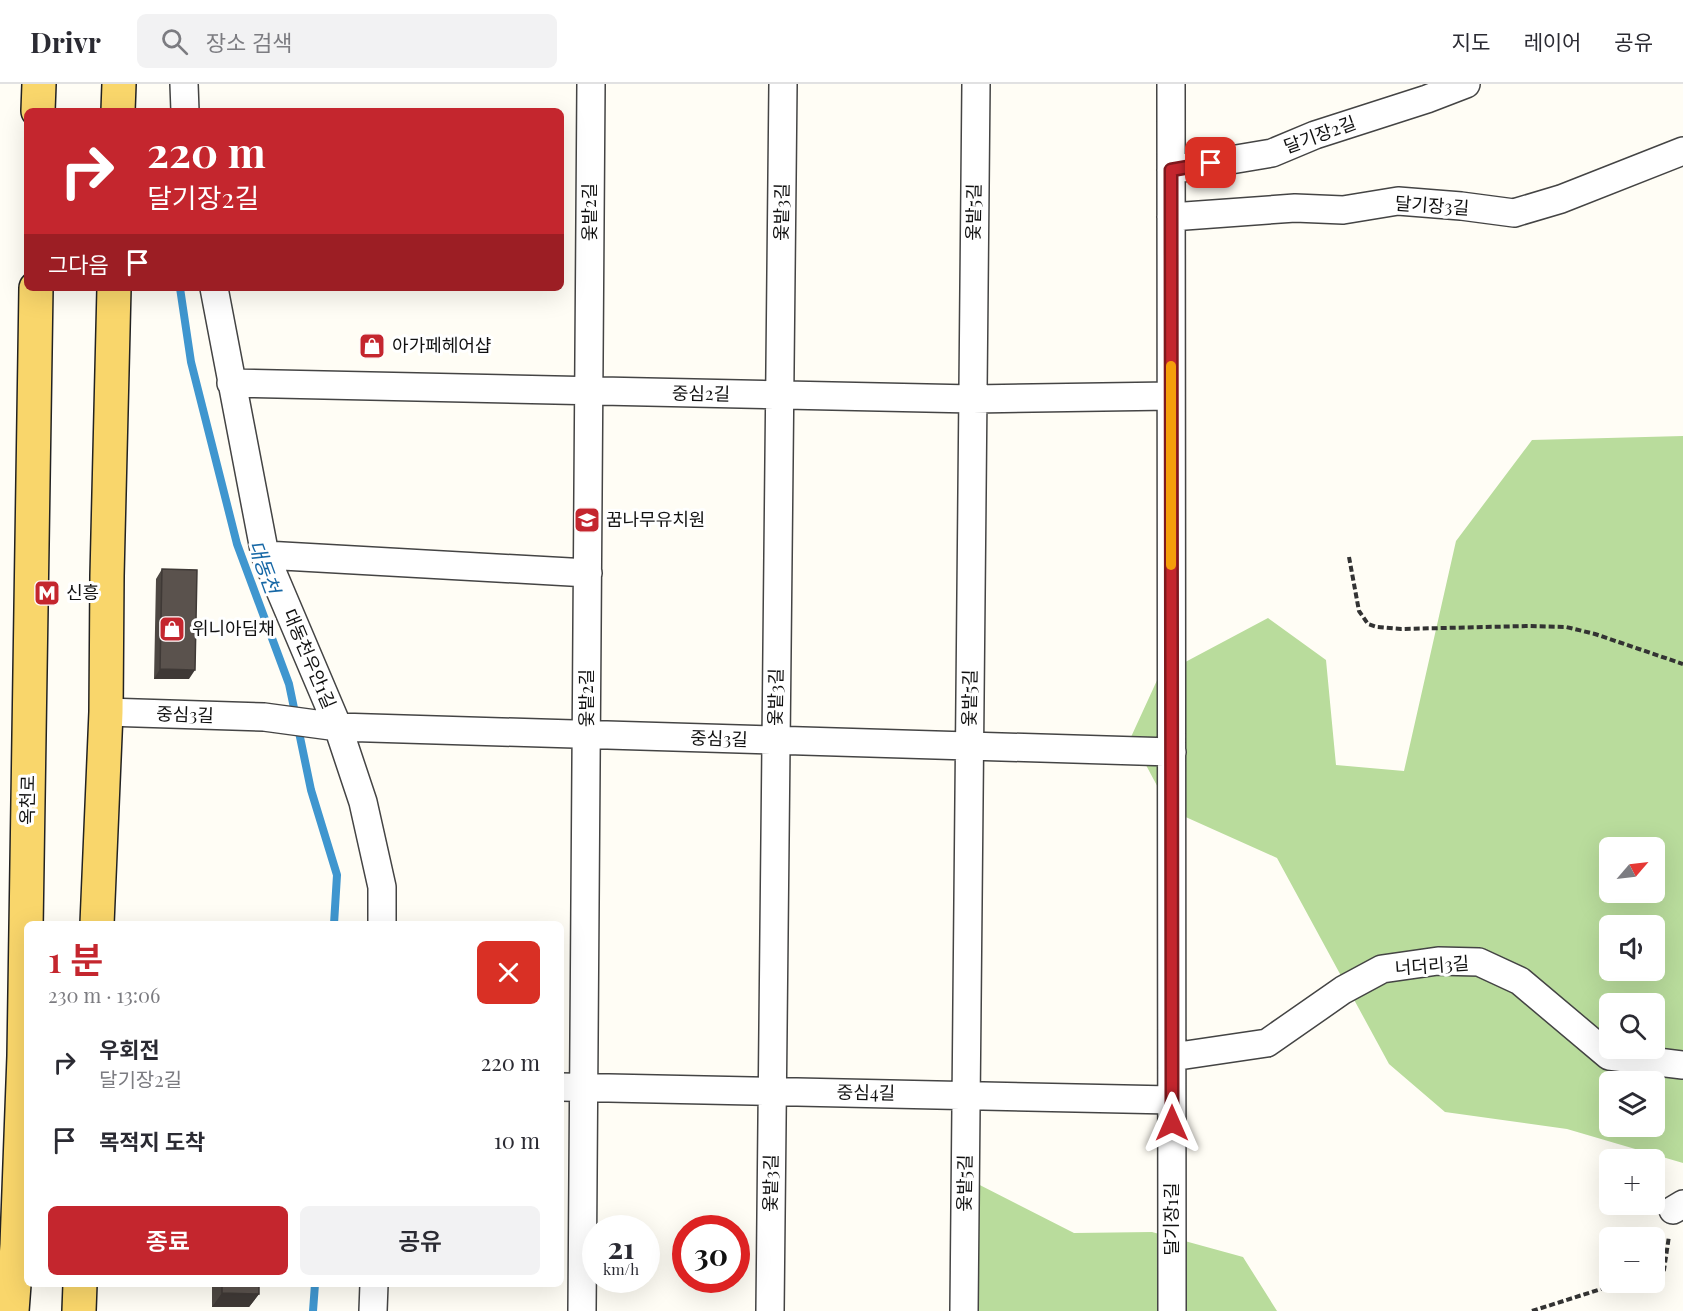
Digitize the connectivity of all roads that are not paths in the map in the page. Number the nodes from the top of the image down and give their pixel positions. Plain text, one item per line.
1 (39, 84) edge
2 (119, 84) edge
3 (184, 84) edge
4 (591, 84) edge
5 (783, 84) edge
6 (976, 84) edge
7 (1171, 84) edge
8 (1466, 84) edge
9 (38, 108) edge
10 (118, 108) edge
11 (184, 108) edge
12 (1683, 151) edge
13 (1171, 170) junction
14 (1171, 218) junction
15 (36, 291) edge
16 (114, 291) edge
17 (215, 291) edge
18 (231, 383) junction
19 (589, 391) junction
20 (780, 396) junction
21 (1171, 396) junction
22 (973, 399) junction
23 (265, 555) junction
24 (588, 573) junction
25 (106, 712) junction
26 (338, 727) junction
27 (586, 735) junction
28 (775, 740) junction
29 (969, 746) junction
30 (1172, 752) junction
31 (26, 921) edge
32 (96, 921) edge
33 (382, 921) edge
34 (24, 1056) edge
35 (1172, 1057) junction
36 (1683, 1065) edge
37 (572, 1087) edge
38 (772, 1092) junction
39 (966, 1095) junction
40 (1171, 1100) junction
41 (80, 1287) edge
42 (374, 1287) edge
43 (12, 1311) edge
44 (79, 1311) edge
45 (373, 1311) edge
46 (582, 1311) edge
47 (770, 1311) edge
48 (964, 1311) edge
49 (1172, 1311) edge

1 - 9 main road
2 - 10 main road
3 - 11 street
4 - 19 street, 옻밭2길
5 - 20 street, 옻밭3길
6 - 22 street, 옻밭5길
7 - 13 street, 달기장1길
8 - 13 street, 달기장2길
12 - 14 street, 달기장3길
13 - 14 street, 달기장1길
14 - 21 street, 달기장1길
15 - 31 main road, 옥천로
16 - 25 main road
17 - 18 street, 대동천우안1길
18 - 19 street, 중심2길
18 - 23 street, 대동천우안1길
19 - 20 street, 중심2길
19 - 24 street, 옻밭2길
20 - 22 street, 중심2길
20 - 28 street, 옻밭3길
21 - 22 street, 중심2길
21 - 30 street, 달기장1길
22 - 29 street, 옻밭5길
23 - 24 street
23 - 26 street, 대동천우안1길
24 - 27 street, 옻밭2길
25 - 26 street, 중심3길
25 - 32 main road
26 - 27 street, 중심3길
26 - 33 street, 대동천우안1길
27 - 28 street, 중심3길
27 - 37 street, 옻밭2길
28 - 29 street, 중심3길
28 - 38 street, 옻밭3길
29 - 30 street, 중심3길
29 - 39 street, 옻밭5길
30 - 35 street, 달기장1길
34 - 43 main road, 옥천로
35 - 36 street, 너더리3길
35 - 40 street, 달기장1길
37 - 38 street, 중심4길
37 - 46 street, 옻밭2길
38 - 39 street, 중심4길
38 - 47 street, 옻밭3길
39 - 40 street, 중심4길
39 - 48 street, 옻밭5길
40 - 49 street, 달기장1길
41 - 44 main road
42 - 45 street

